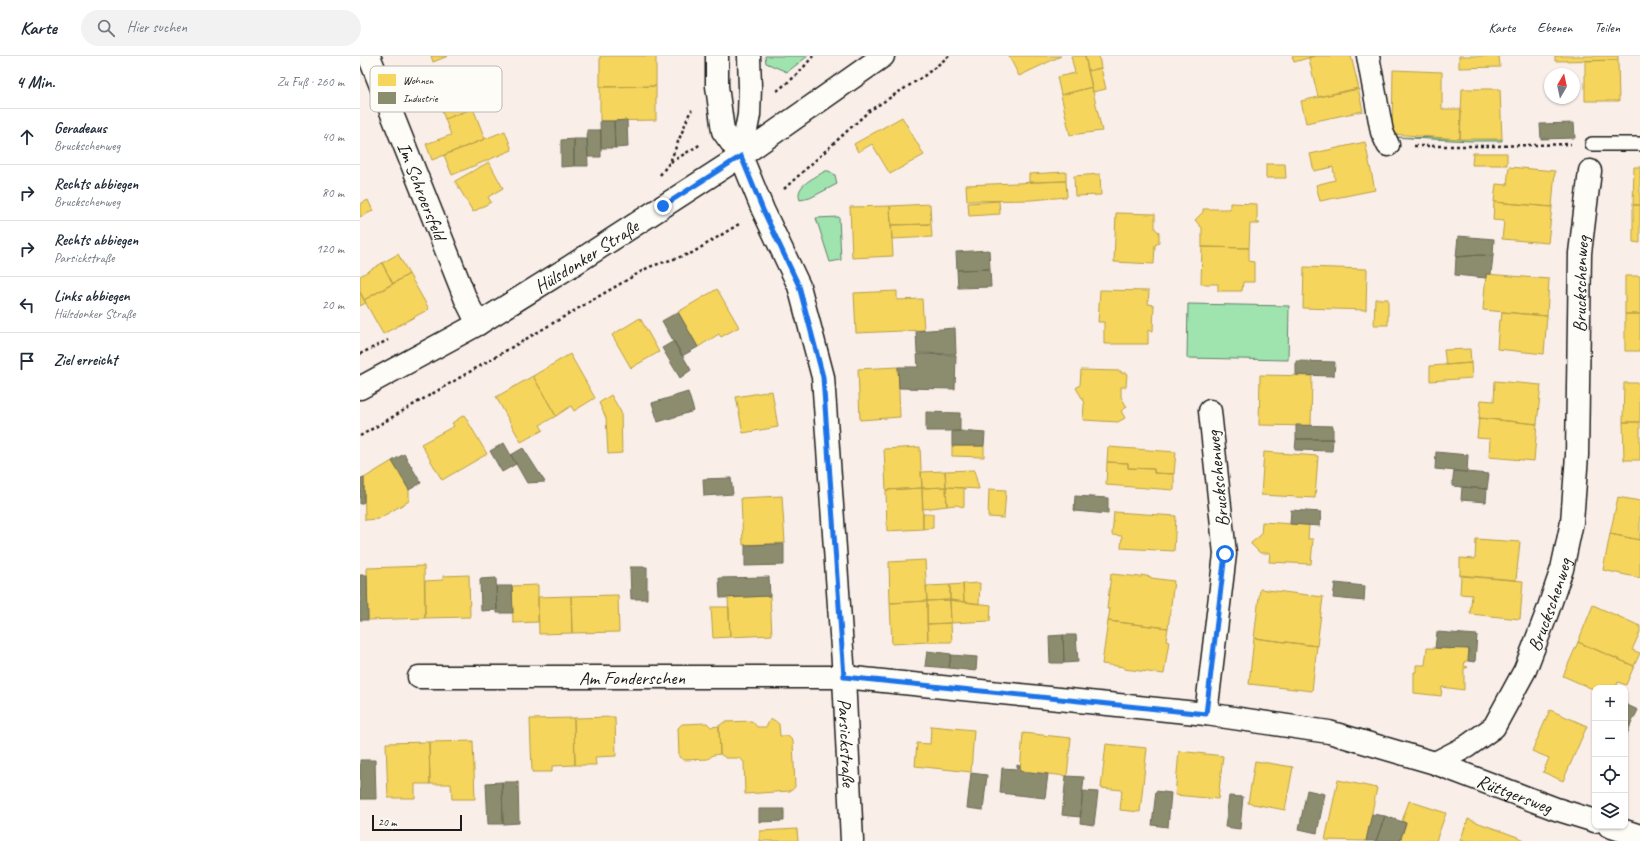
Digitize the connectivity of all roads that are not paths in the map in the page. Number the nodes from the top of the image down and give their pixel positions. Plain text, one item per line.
1 (369, 56) edge
2 (717, 56) edge
3 (749, 56) edge
4 (883, 56) edge
5 (1368, 56) edge
6 (373, 66) edge
7 (391, 112) edge
8 (1592, 144) road end
9 (1640, 144) edge
10 (1388, 146) road end
11 (741, 156) junction
12 (1590, 171) dead end
13 (478, 324) junction
14 (360, 388) edge
15 (1210, 411) dead end
16 (420, 677) dead end
17 (844, 677) junction
18 (1206, 714) junction
19 (1435, 763) junction
20 (1592, 821) edge
21 (1618, 829) edge
22 (1640, 836) edge
23 (852, 841) edge

1 - 6 street, Im Schroersfeld
2 - 11 street, Parsickstraße
3 - 11 street
4 - 11 street, Hülsdonker Straße
5 - 10 street
7 - 13 street, Im Schroersfeld
8 - 9 lane
11 - 13 street, Hülsdonker Straße
11 - 17 street, Parsickstraße
12 - 19 street, Bruckschenweg
13 - 14 street, Hülsdonker Straße
15 - 18 street, Bruckschenweg
16 - 17 street, Am Fonderschen
17 - 18 street
17 - 23 street, Parsickstraße
18 - 19 street
19 - 20 street, Rüttgersweg
21 - 22 street

